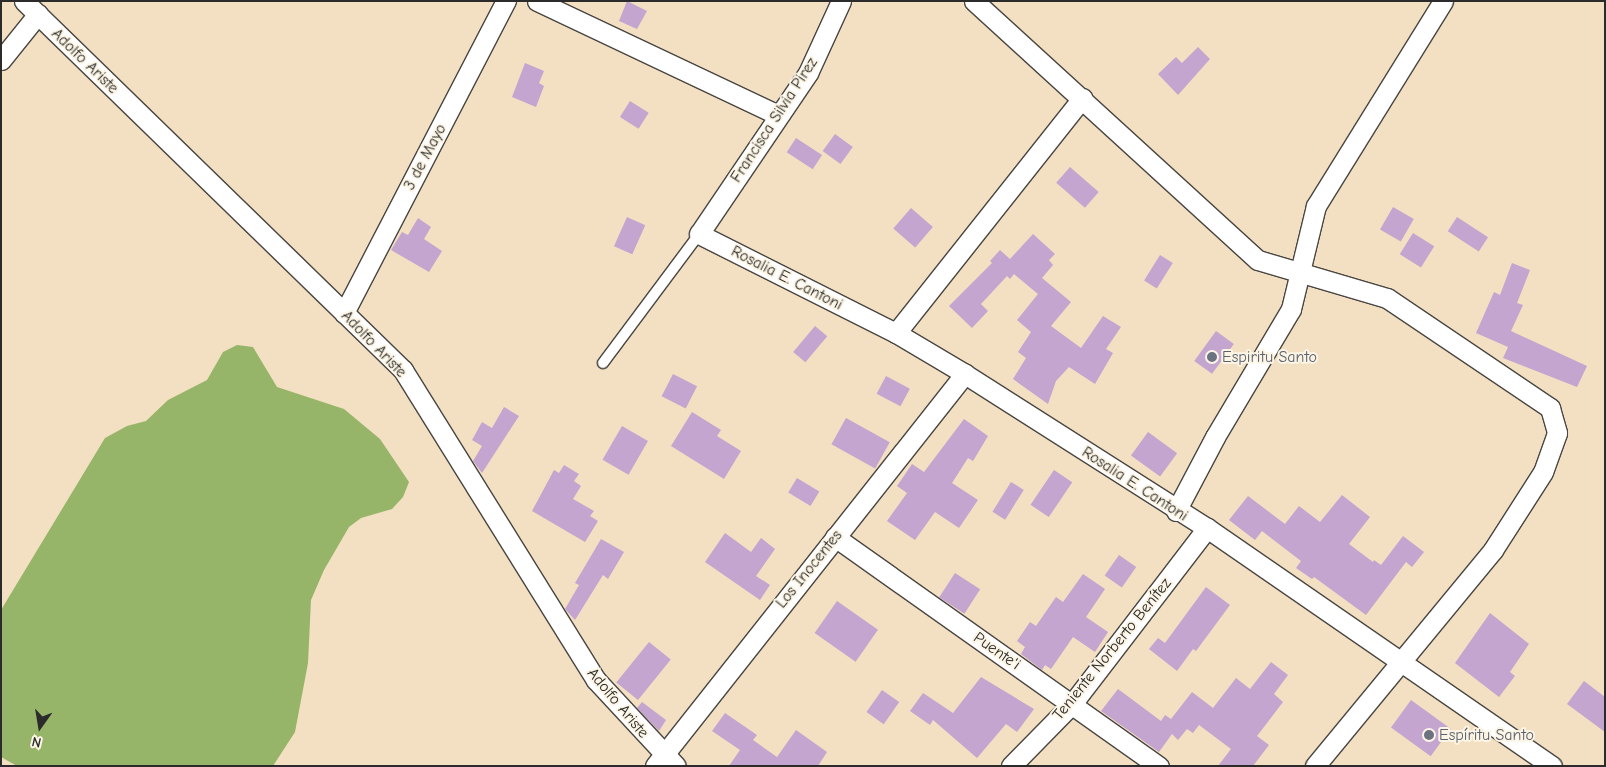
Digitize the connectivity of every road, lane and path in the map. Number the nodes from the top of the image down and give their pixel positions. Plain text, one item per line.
1 (24, 1) edge
2 (506, 1) edge
3 (537, 1) edge
4 (841, 1) edge
5 (974, 1) edge
6 (1442, 1) edge
7 (38, 14) junction
8 (1, 60) edge
9 (1082, 98) junction
10 (778, 115) junction
11 (699, 234) junction
12 (1300, 273) junction
13 (344, 312) junction
14 (896, 333) junction
15 (603, 363) dead end
16 (965, 374) junction
17 (1176, 511) junction
18 (1207, 528) junction
19 (835, 537) junction
20 (1402, 660) junction
21 (1072, 704) junction
22 (664, 762) edge
23 (1011, 766) edge
24 (1159, 766) edge
25 (1315, 766) edge
26 (1552, 766) edge

1 - 7 street, Adolfo Ariste
2 - 13 street, 3 de Mayo
3 - 10 street
4 - 10 street, Francisca Silvia Pirez
5 - 9 street
6 - 12 street
7 - 8 street
7 - 13 street, Adolfo Ariste
9 - 12 street
9 - 14 street
10 - 11 street, Francisca Silvia Pirez
11 - 14 street, Rosalia E. Cantoni
11 - 15 lane
12 - 17 street
12 - 20 street
13 - 22 street, Adolfo Ariste
14 - 16 street, Rosalia E. Cantoni
16 - 17 street, Rosalia E. Cantoni
16 - 19 street, Los Inocentes
17 - 18 street, Rosalia E. Cantoni
18 - 20 street, Rosalia E. Cantoni
18 - 21 street, Teniente Norberto Benítez
19 - 21 street, Puente'i
19 - 22 street, Los Inocentes
20 - 25 street
20 - 26 street, Rosalia E. Cantoni
21 - 23 street, Teniente Norberto Benítez
21 - 24 street, Puente'i

